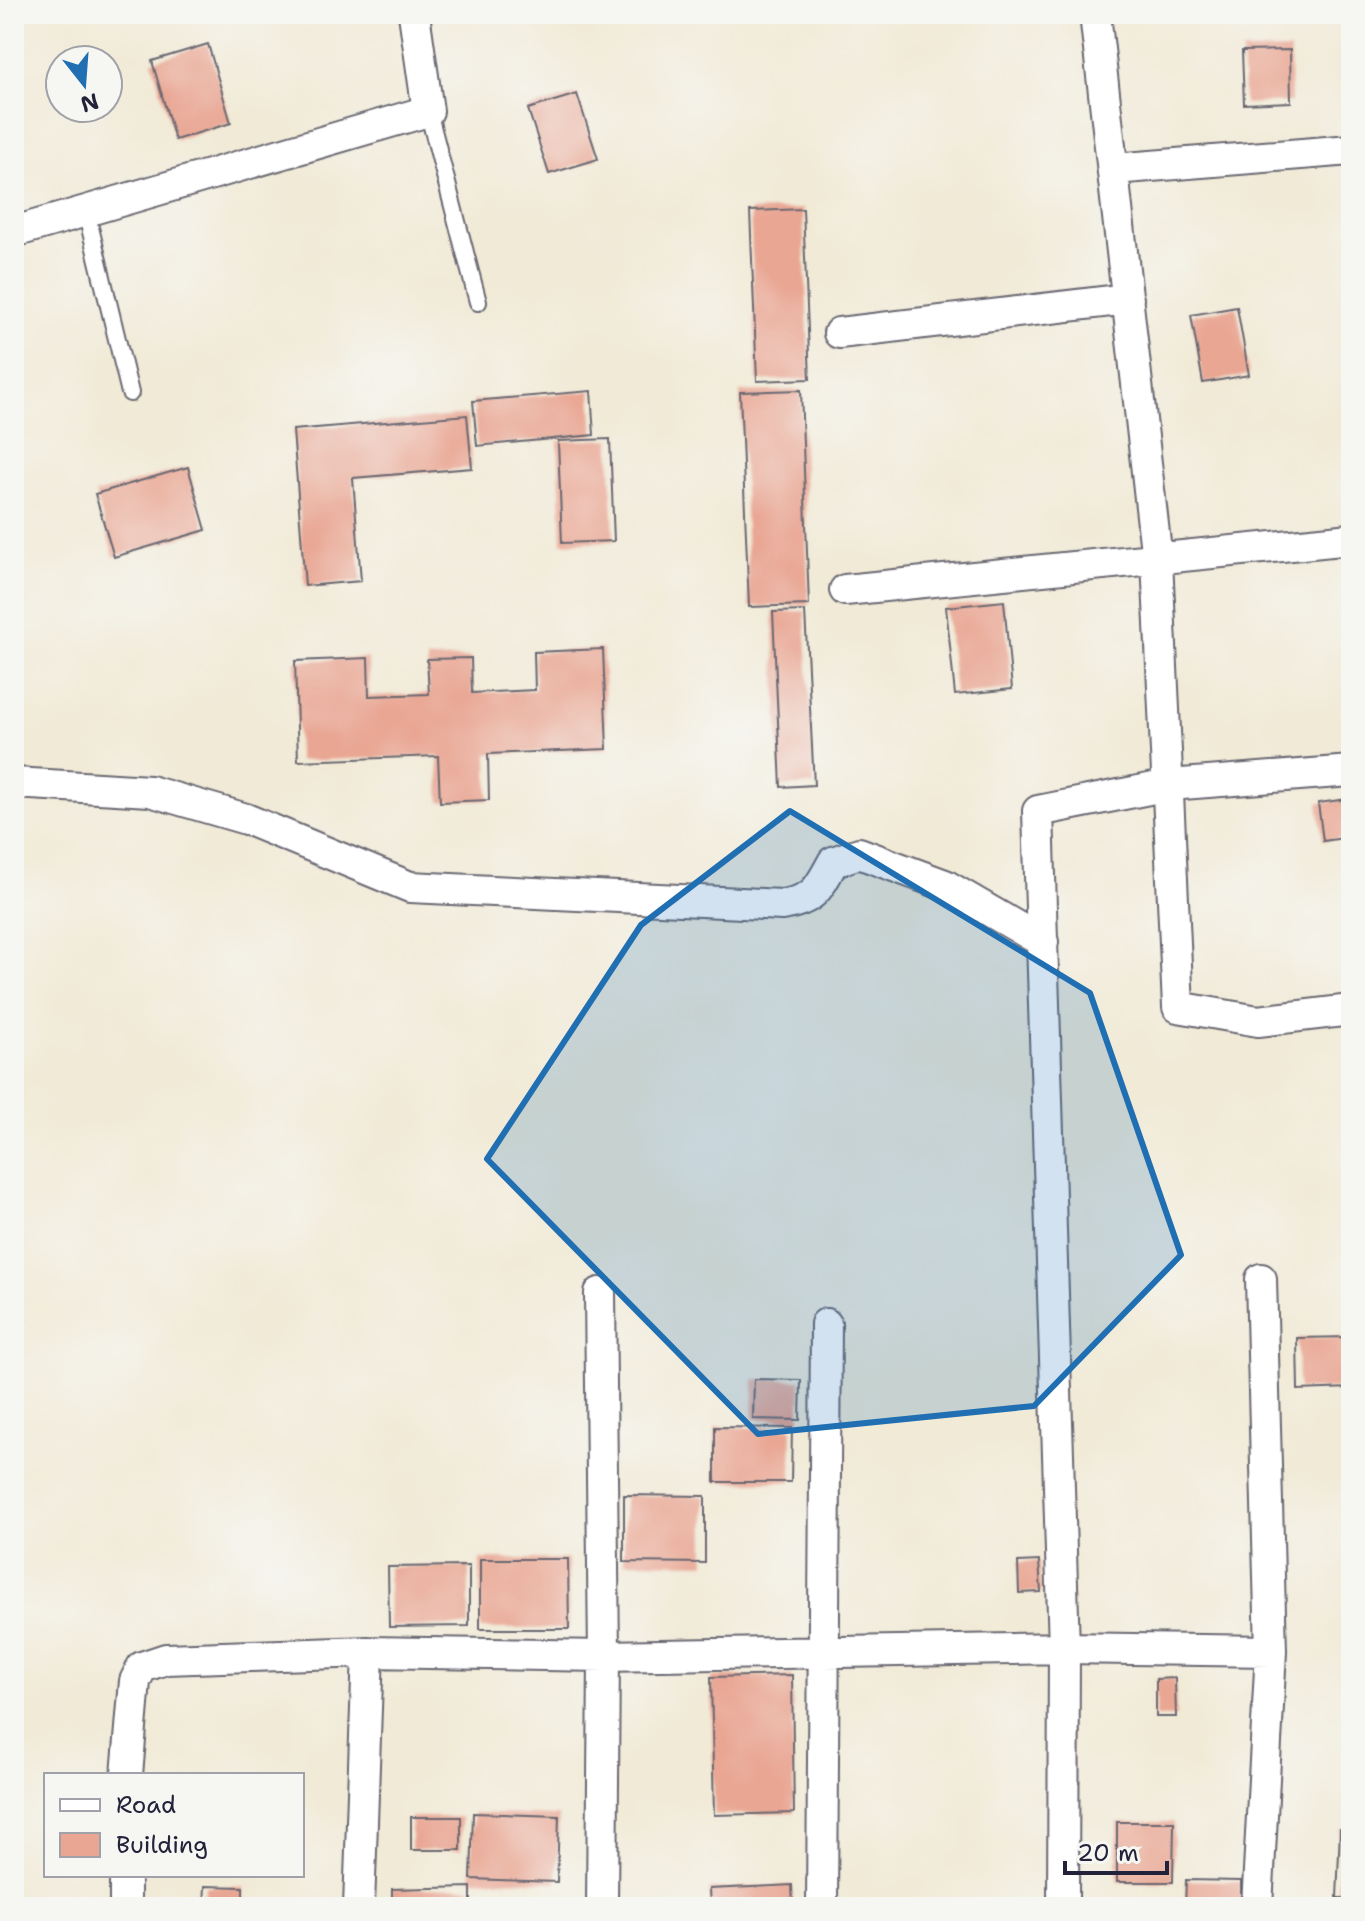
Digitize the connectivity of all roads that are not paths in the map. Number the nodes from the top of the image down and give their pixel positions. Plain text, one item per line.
1 (414, 14) edge
2 (1095, 14) edge
3 (428, 111) junction
4 (1351, 150) edge
5 (1351, 157) edge
6 (1113, 169) junction
7 (86, 211) junction
8 (14, 232) edge
9 (1128, 299) junction
10 (478, 302) dead end
11 (839, 333) dead end
12 (130, 393) dead end
13 (1351, 539) edge
14 (1157, 560) junction
15 (845, 590) dead end
16 (1351, 771) edge
17 (14, 783) edge
18 (1169, 785) junction
19 (1043, 942) junction
20 (1351, 1010) edge
21 (1261, 1279) dead end
22 (600, 1293) dead end
23 (826, 1324) dead end
24 (1064, 1648) junction
25 (1271, 1651) junction
26 (368, 1652) junction
27 (822, 1652) junction
28 (604, 1656) junction
29 (127, 1773) edge
30 (125, 1877) edge
31 (125, 1907) edge
32 (359, 1907) edge
33 (602, 1907) edge
34 (822, 1907) edge
35 (1063, 1907) edge
36 (1257, 1907) edge

1 - 3 street
2 - 6 street
3 - 7 street
3 - 10 lane
4 - 5 street
4 - 6 street
6 - 9 street
7 - 8 street
7 - 12 lane
9 - 11 street
9 - 14 street
13 - 14 street
14 - 15 street
14 - 18 street
16 - 18 street
17 - 19 street
18 - 19 street
18 - 20 street
19 - 24 street
21 - 25 street
22 - 28 street
23 - 27 street
24 - 25 street
24 - 27 street
24 - 35 street
25 - 36 street
26 - 28 street
26 - 29 street
26 - 32 street
27 - 28 street
27 - 34 street
28 - 33 street
30 - 31 street

